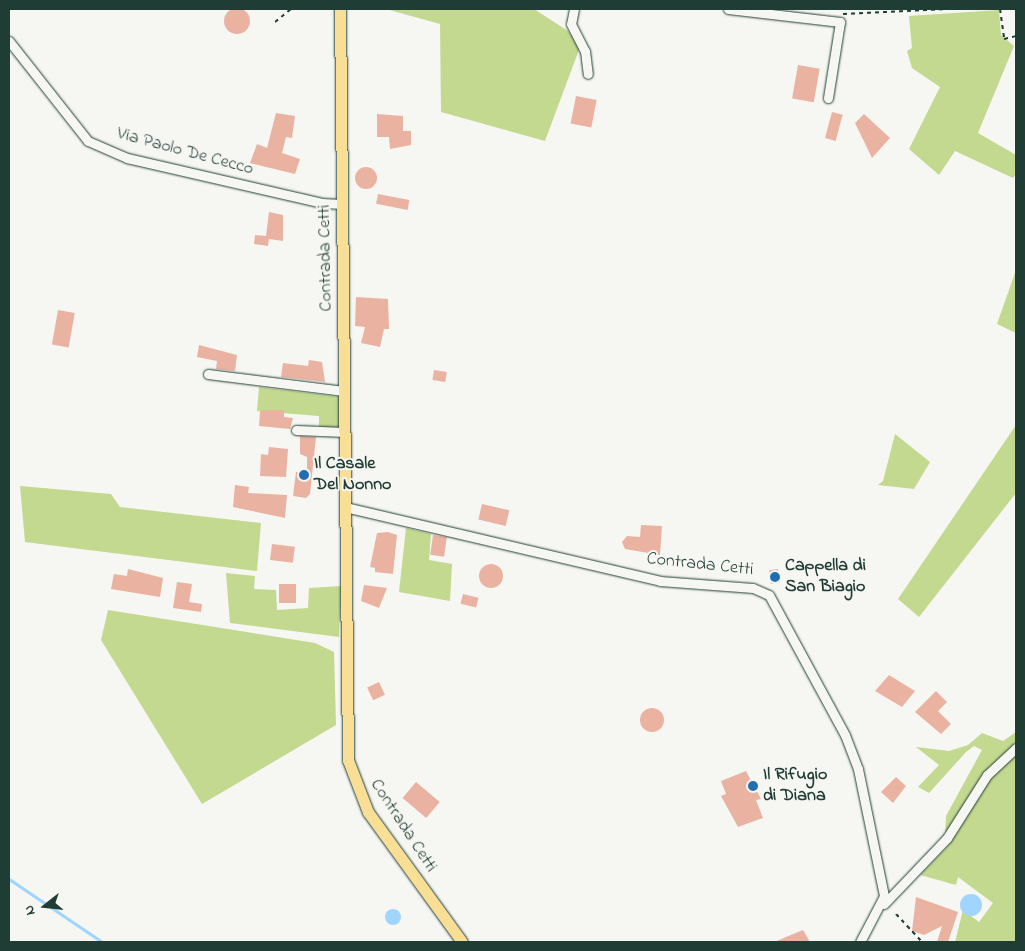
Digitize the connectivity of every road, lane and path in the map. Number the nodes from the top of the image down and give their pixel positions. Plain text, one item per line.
1 (291, 9) edge
2 (340, 9) edge
3 (574, 9) edge
4 (728, 9) edge
5 (948, 9) edge
6 (1000, 9) edge
7 (840, 14) dead end
8 (275, 22) dead end
9 (1016, 36) edge
10 (9, 41) edge
11 (588, 74) dead end
12 (828, 98) dead end
13 (342, 204) junction
14 (208, 374) dead end
15 (344, 391) junction
16 (296, 430) dead end
17 (345, 432) junction
18 (345, 507) junction
19 (1016, 748) edge
20 (884, 904) junction
21 (896, 914) dead end
22 (462, 942) edge
23 (860, 942) edge
24 (922, 942) edge

1 - 8 path
2 - 13 main road, Contrada Cetti
3 - 11 street
4 - 12 street
5 - 7 path
6 - 9 path
10 - 13 street, Via Paolo De Cecco
13 - 15 main road, Contrada Cetti
14 - 15 street
15 - 17 main road, Contrada Cetti
16 - 17 street
17 - 18 main road, Contrada Cetti
18 - 20 street, Contrada Cetti
18 - 22 main road, Contrada Cetti
19 - 20 street
20 - 23 street
21 - 24 path

